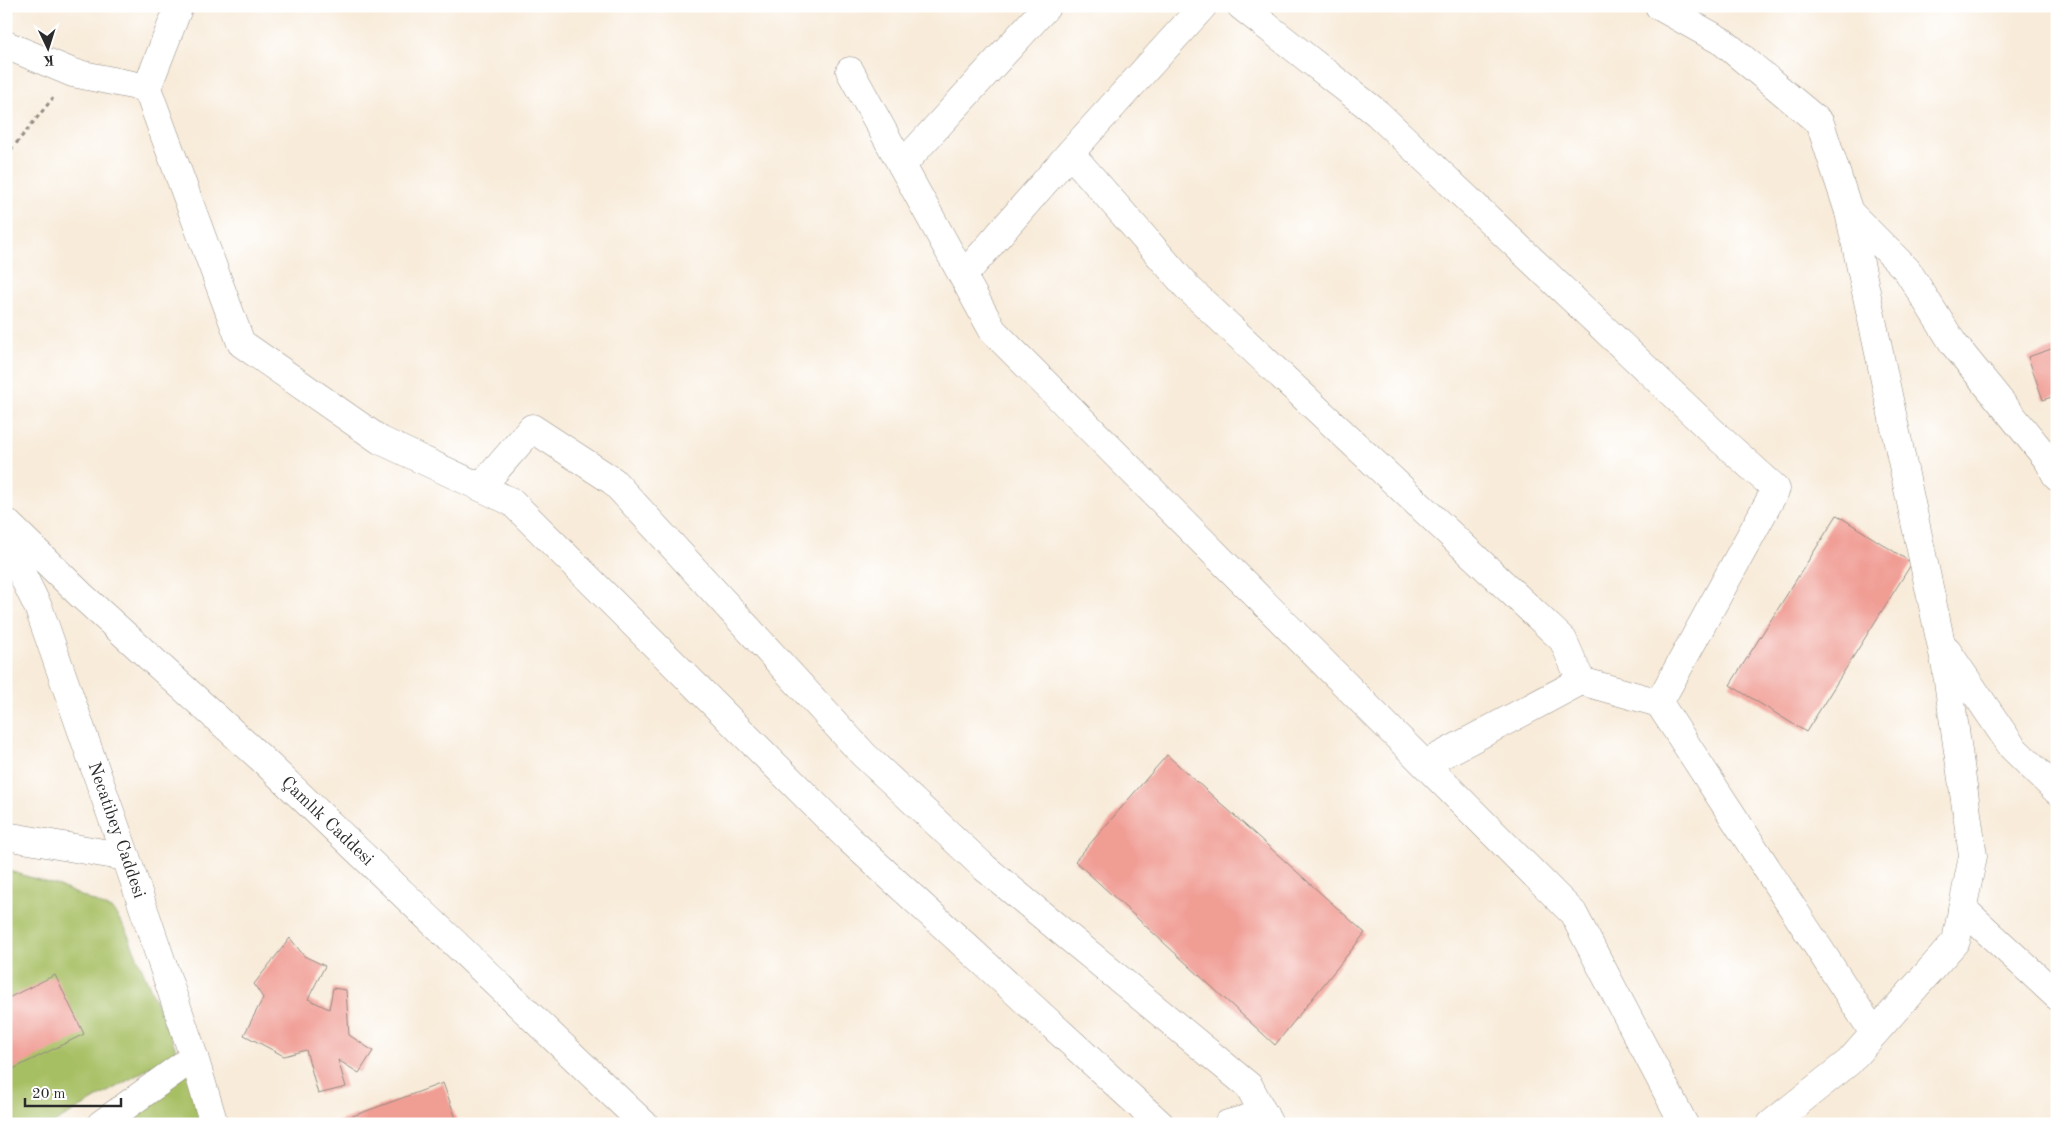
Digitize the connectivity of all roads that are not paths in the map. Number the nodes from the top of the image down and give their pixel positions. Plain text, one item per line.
1 (179, 6) edge
2 (1047, 6) edge
3 (1203, 6) edge
4 (1241, 6) edge
5 (1659, 6) edge
6 (6, 44) edge
7 (850, 71) dead end
8 (147, 88) junction
9 (1070, 153) junction
10 (902, 165) junction
11 (1849, 212) junction
12 (963, 276) junction
13 (2057, 477) edge
14 (480, 487) junction
15 (6, 522) edge
16 (6, 541) edge
17 (1940, 642) junction
18 (1581, 681) junction
19 (1658, 703) junction
20 (1425, 764) junction
21 (2057, 791) edge
22 (6, 836) edge
23 (126, 857) junction
24 (1962, 908) junction
25 (2057, 996) edge
26 (1874, 1033) junction
27 (194, 1057) junction
28 (1266, 1119) edge
29 (101, 1124) edge
30 (214, 1124) edge
31 (644, 1124) edge
32 (1160, 1124) edge
33 (1228, 1124) edge
34 (1684, 1124) edge
35 (1771, 1124) edge

1 - 8 street
2 - 10 street
3 - 9 street
4 - 19 street
5 - 11 street
6 - 8 street
7 - 10 street
8 - 14 street
9 - 12 street
9 - 18 street
10 - 12 street
11 - 13 street
11 - 17 street
12 - 20 street
14 - 28 street
14 - 32 street
15 - 31 street, Çamlık Caddesi
16 - 23 street, Necatibey Caddesi
17 - 21 street
17 - 24 street
18 - 19 street
18 - 20 street
19 - 26 street
20 - 34 street
22 - 23 street
23 - 27 street, Necatibey Caddesi
24 - 25 street
24 - 26 street
26 - 35 street
27 - 29 street
27 - 30 street, Necatibey Caddesi
28 - 33 street

